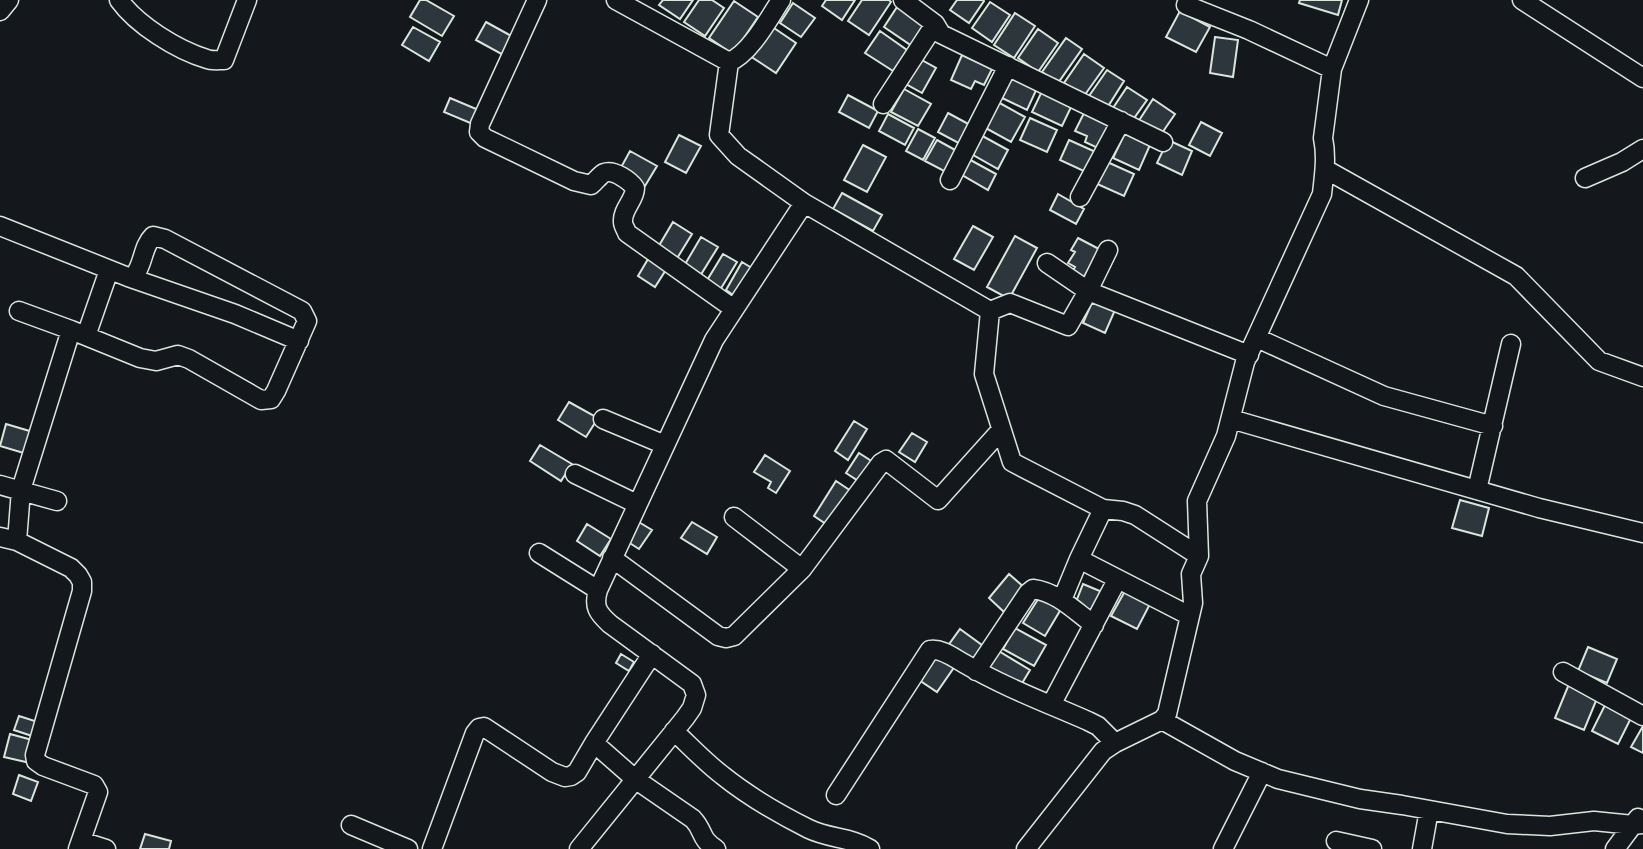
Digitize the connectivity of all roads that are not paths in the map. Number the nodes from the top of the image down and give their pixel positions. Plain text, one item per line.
1 (9, 0) edge
2 (119, 0) edge
3 (247, 0) edge
4 (537, 0) edge
5 (616, 0) edge
6 (781, 0) edge
7 (903, 0) edge
8 (1359, 0) edge
9 (1522, 0) edge
10 (1186, 5) dead end
11 (0, 11) edge
12 (935, 24) junction
13 (729, 62) junction
14 (1008, 66) junction
15 (1332, 69) junction
16 (1643, 78) edge
17 (883, 104) dead end
18 (1121, 121) junction
19 (1163, 142) dead end
20 (1643, 149) edge
21 (1325, 169) junction
22 (1585, 178) dead end
23 (950, 180) dead end
24 (1080, 197) dead end
25 (804, 203) junction
26 (0, 226) edge
27 (1108, 250) dead end
28 (1046, 262) dead end
29 (109, 270) junction
30 (128, 277) junction
31 (1088, 291) junction
32 (734, 309) junction
33 (19, 311) dead end
34 (990, 311) junction
35 (78, 333) junction
36 (299, 341) junction
37 (1511, 344) dead end
38 (1253, 346) junction
39 (1643, 377) edge
40 (603, 419) dead end
41 (1231, 419) junction
42 (1493, 426) junction
43 (1001, 430) junction
44 (665, 445) junction
45 (575, 474) dead end
46 (0, 485) edge
47 (21, 490) junction
48 (1477, 490) junction
49 (57, 501) dead end
50 (638, 504) junction
51 (1103, 509) junction
52 (734, 517) dead end
53 (1643, 533) edge
54 (9, 539) edge
55 (539, 553) dead end
56 (1199, 556) junction
57 (612, 558) junction
58 (1079, 559) junction
59 (803, 569) junction
60 (1117, 580) junction
61 (598, 590) junction
62 (1062, 600) junction
63 (1190, 616) junction
64 (1094, 625) junction
65 (652, 654) junction
66 (976, 671) junction
67 (1563, 672) dead end
68 (1051, 705) junction
69 (1643, 716) edge
70 (1162, 720) junction
71 (674, 731) junction
72 (594, 743) junction
73 (1115, 743) junction
74 (1262, 772) junction
75 (635, 779) junction
76 (836, 795) dead end
77 (1429, 810) junction
78 (1640, 820) edge
79 (351, 825) dead end
80 (1336, 841) dead end
81 (79, 845) edge
82 (106, 849) edge
83 (408, 849) edge
84 (432, 849) edge
85 (579, 849) edge
86 (716, 849) edge
87 (870, 849) edge
88 (1026, 849) edge
89 (1223, 849) edge
90 (1372, 849) edge
91 (1422, 849) edge
92 (1615, 849) edge

1 - 11 street
2 - 3 street
4 - 32 street
5 - 13 street
6 - 13 street
7 - 12 street
8 - 15 street
9 - 16 street
10 - 15 street
12 - 14 street
12 - 17 street
13 - 25 street
14 - 18 street
14 - 23 street
15 - 21 street
18 - 19 street
18 - 24 street
20 - 22 street
21 - 38 street
21 - 39 street
25 - 32 street
25 - 34 street
26 - 29 street
27 - 31 street
28 - 31 street
29 - 30 street
29 - 35 street
30 - 36 street
30 - 36 street
31 - 34 street
31 - 38 street
32 - 44 street
33 - 35 street
34 - 43 street
35 - 36 street
35 - 47 street
37 - 42 street
38 - 41 street
38 - 42 street
40 - 44 street
41 - 48 street
41 - 56 street
42 - 48 street
43 - 51 street
43 - 59 street
44 - 50 street
45 - 50 street
46 - 47 street
47 - 49 street
47 - 54 street
48 - 53 street
50 - 57 street
51 - 56 street
51 - 58 street
52 - 59 street
54 - 81 street
55 - 61 street
56 - 63 street
57 - 59 street
57 - 61 street
58 - 60 street
58 - 62 street
60 - 63 street
60 - 64 street
61 - 65 street
62 - 64 street
62 - 66 street
63 - 70 street
64 - 68 street
65 - 71 street
65 - 72 street
66 - 68 street
66 - 76 street
67 - 69 street
68 - 73 street
70 - 73 street
70 - 74 street
71 - 75 street
71 - 87 street
72 - 75 street
72 - 84 street
73 - 88 street
74 - 77 street
74 - 89 street
75 - 85 street
75 - 86 street
77 - 78 street
77 - 91 street
78 - 92 street
79 - 83 street
80 - 90 street
81 - 82 street

